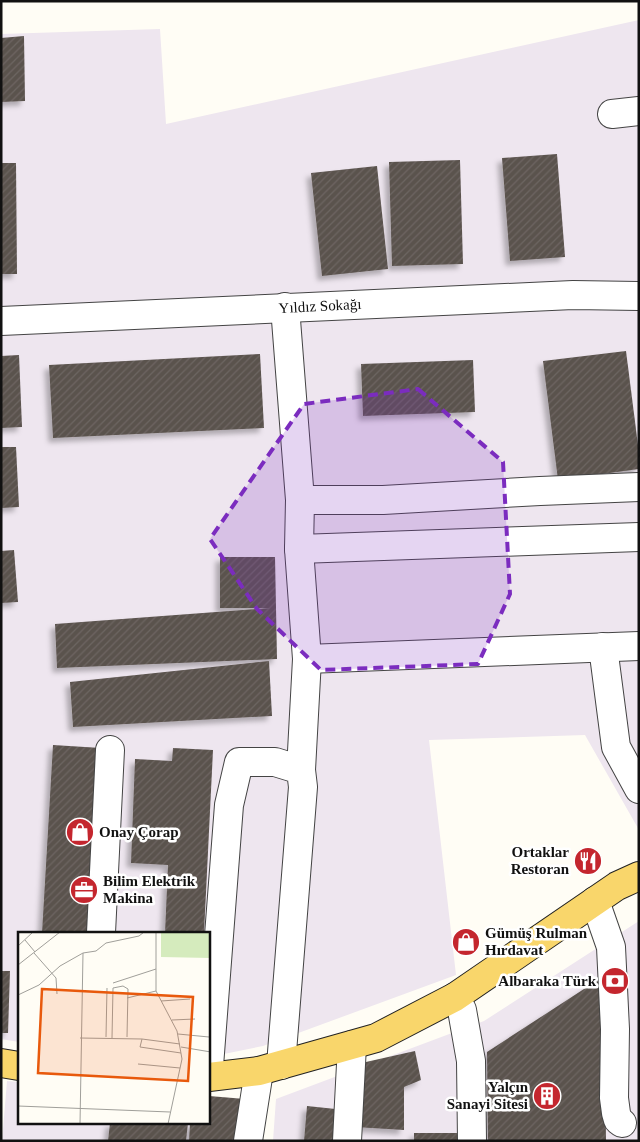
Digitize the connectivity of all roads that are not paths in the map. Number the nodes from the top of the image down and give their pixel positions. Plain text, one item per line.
1 (639, 112) edge
2 (612, 114) dead end
3 (639, 296) edge
4 (285, 307) junction
5 (1, 321) edge
6 (639, 487) edge
7 (300, 500) junction
8 (639, 537) edge
9 (299, 549) junction
10 (639, 646) edge
11 (603, 647) junction
12 (307, 659) junction
13 (110, 750) dead end
14 (301, 770) junction
15 (639, 789) edge
16 (639, 876) edge
17 (595, 901) junction
18 (101, 932) edge
19 (455, 997) junction
20 (352, 1044) junction
21 (210, 1053) edge
22 (1, 1063) edge
23 (18, 1066) edge
24 (270, 1068) junction
25 (210, 1077) edge
26 (622, 1123) dead end
27 (248, 1141) edge
28 (347, 1141) edge
29 (472, 1141) edge

1 - 2 street
3 - 4 street, Yıldız Sokağı
4 - 5 street, Yıldız Sokağı
4 - 7 street
6 - 7 street
7 - 9 street
8 - 9 street
9 - 12 street
10 - 11 street
11 - 12 street
11 - 15 street
12 - 14 street
13 - 18 street
14 - 21 street
14 - 24 street
16 - 17 main road
17 - 19 main road
17 - 26 street
19 - 20 main road
19 - 29 street
20 - 24 main road
20 - 28 street
22 - 23 main road
24 - 25 main road
24 - 27 street

